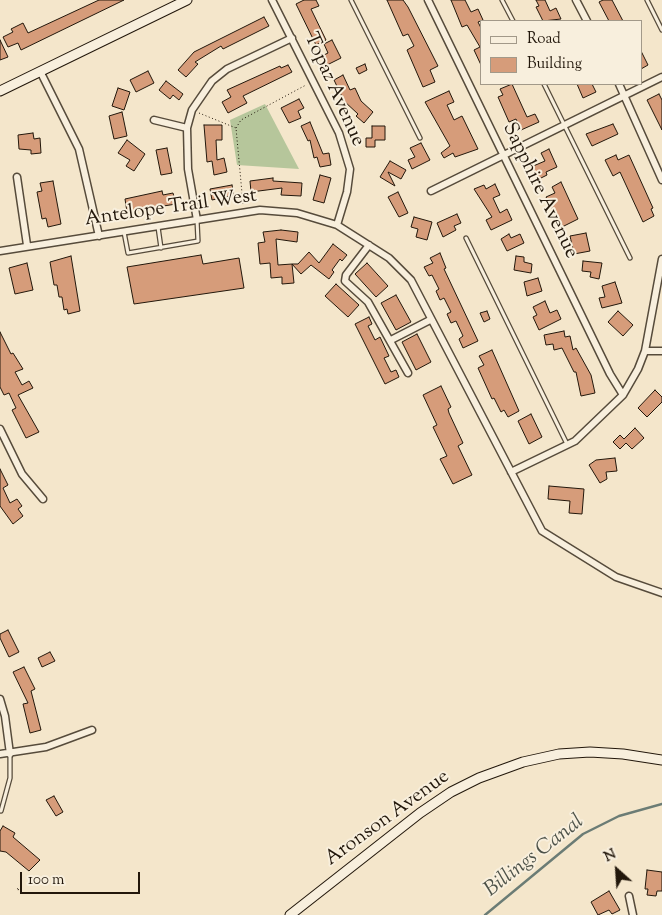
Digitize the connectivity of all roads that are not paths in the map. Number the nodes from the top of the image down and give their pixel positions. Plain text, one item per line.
1 (187, 0) edge
2 (272, 0) edge
3 (351, 0) edge
4 (428, 0) edge
5 (502, 0) edge
6 (576, 0) edge
7 (647, 0) edge
8 (512, 20) edge
9 (586, 20) edge
10 (662, 30) edge
11 (292, 38) junction
12 (41, 73) junction
13 (662, 77) edge
14 (544, 85) edge
15 (620, 85) edge
16 (0, 91) edge
17 (625, 96) junction
18 (154, 120) dead end
19 (564, 125) junction
20 (187, 128) junction
21 (420, 138) dead end
22 (502, 155) junction
23 (17, 177) dead end
24 (662, 180) edge
25 (431, 191) dead end
26 (197, 220) junction
27 (337, 225) junction
28 (158, 226) junction
29 (124, 232) junction
30 (100, 236) junction
31 (466, 238) dead end
32 (370, 244) junction
33 (28, 245) junction
34 (161, 248) junction
35 (0, 251) edge
36 (630, 258) dead end
37 (662, 259) edge
38 (430, 320) junction
39 (391, 340) junction
40 (645, 351) junction
41 (662, 351) edge
42 (408, 373) dead end
43 (623, 395) junction
44 (0, 429) edge
45 (567, 444) junction
46 (511, 472) junction
47 (43, 499) dead end
48 (662, 593) edge
49 (0, 699) edge
50 (92, 730) dead end
51 (0, 754) edge
52 (10, 754) junction
53 (662, 760) edge
54 (2, 811) dead end
55 (629, 896) dead end
56 (290, 915) edge
57 (633, 915) edge

1 - 12 main road
2 - 11 street, Topaz Avenue
3 - 21 lane
4 - 22 street, Sapphire Avenue
5 - 8 lane
6 - 9 street
7 - 10 lane
11 - 20 street
11 - 27 street, Topaz Avenue
12 - 16 main road
12 - 30 street
13 - 17 street
14 - 19 lane
15 - 17 street
17 - 19 street
17 - 24 street
18 - 20 street
19 - 22 street
19 - 36 lane
20 - 26 street
22 - 25 street
22 - 43 street, Sapphire Avenue
23 - 33 street
26 - 27 street, Antelope Trail West
26 - 28 street, Antelope Trail West
26 - 34 lane
27 - 32 street, Antelope Trail West
28 - 29 street, Antelope Trail West
28 - 34 lane
29 - 30 street, Antelope Trail West
29 - 34 lane
30 - 33 street, Antelope Trail West
31 - 45 lane
32 - 38 street, Antelope Trail West
32 - 39 street
33 - 35 street, Antelope Trail West
37 - 40 street
38 - 39 street
38 - 46 street, Antelope Trail West
39 - 42 street
40 - 41 street
40 - 43 street
43 - 45 street
44 - 47 street
45 - 46 street
46 - 48 street, Antelope Trail West
49 - 52 street
50 - 52 street
51 - 52 street
52 - 54 lane
53 - 56 main road, Aronson Avenue
55 - 57 street

